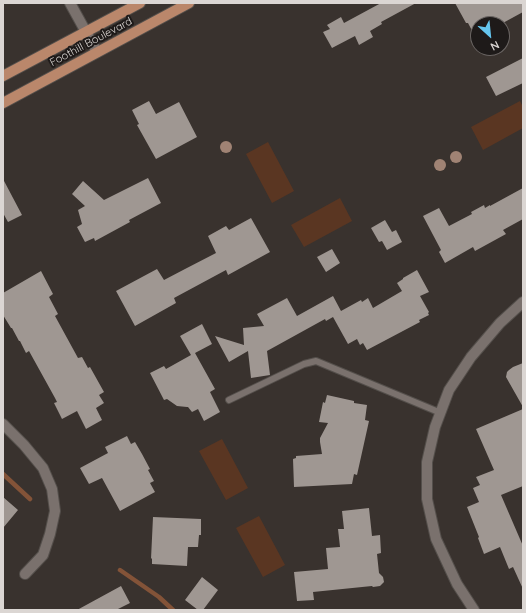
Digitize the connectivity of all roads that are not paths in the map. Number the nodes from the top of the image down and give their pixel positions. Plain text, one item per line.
1 (70, 3) edge
2 (140, 3) edge
3 (189, 3) edge
4 (85, 31) junction
5 (97, 52) junction
6 (3, 76) edge
7 (3, 103) edge
8 (523, 302) edge
9 (229, 400) dead end
10 (441, 413) junction
11 (3, 424) edge
12 (25, 574) dead end
13 (457, 584) junction
14 (470, 610) edge
15 (474, 610) edge

1 - 4 street
2 - 4 main road, Foothill Boulevard
3 - 5 main road, Foothill Boulevard
4 - 5 street
4 - 6 main road, Foothill Boulevard
5 - 7 main road, Foothill Boulevard
8 - 10 street
9 - 10 lane
10 - 13 street
11 - 12 street
13 - 14 street
13 - 15 street

